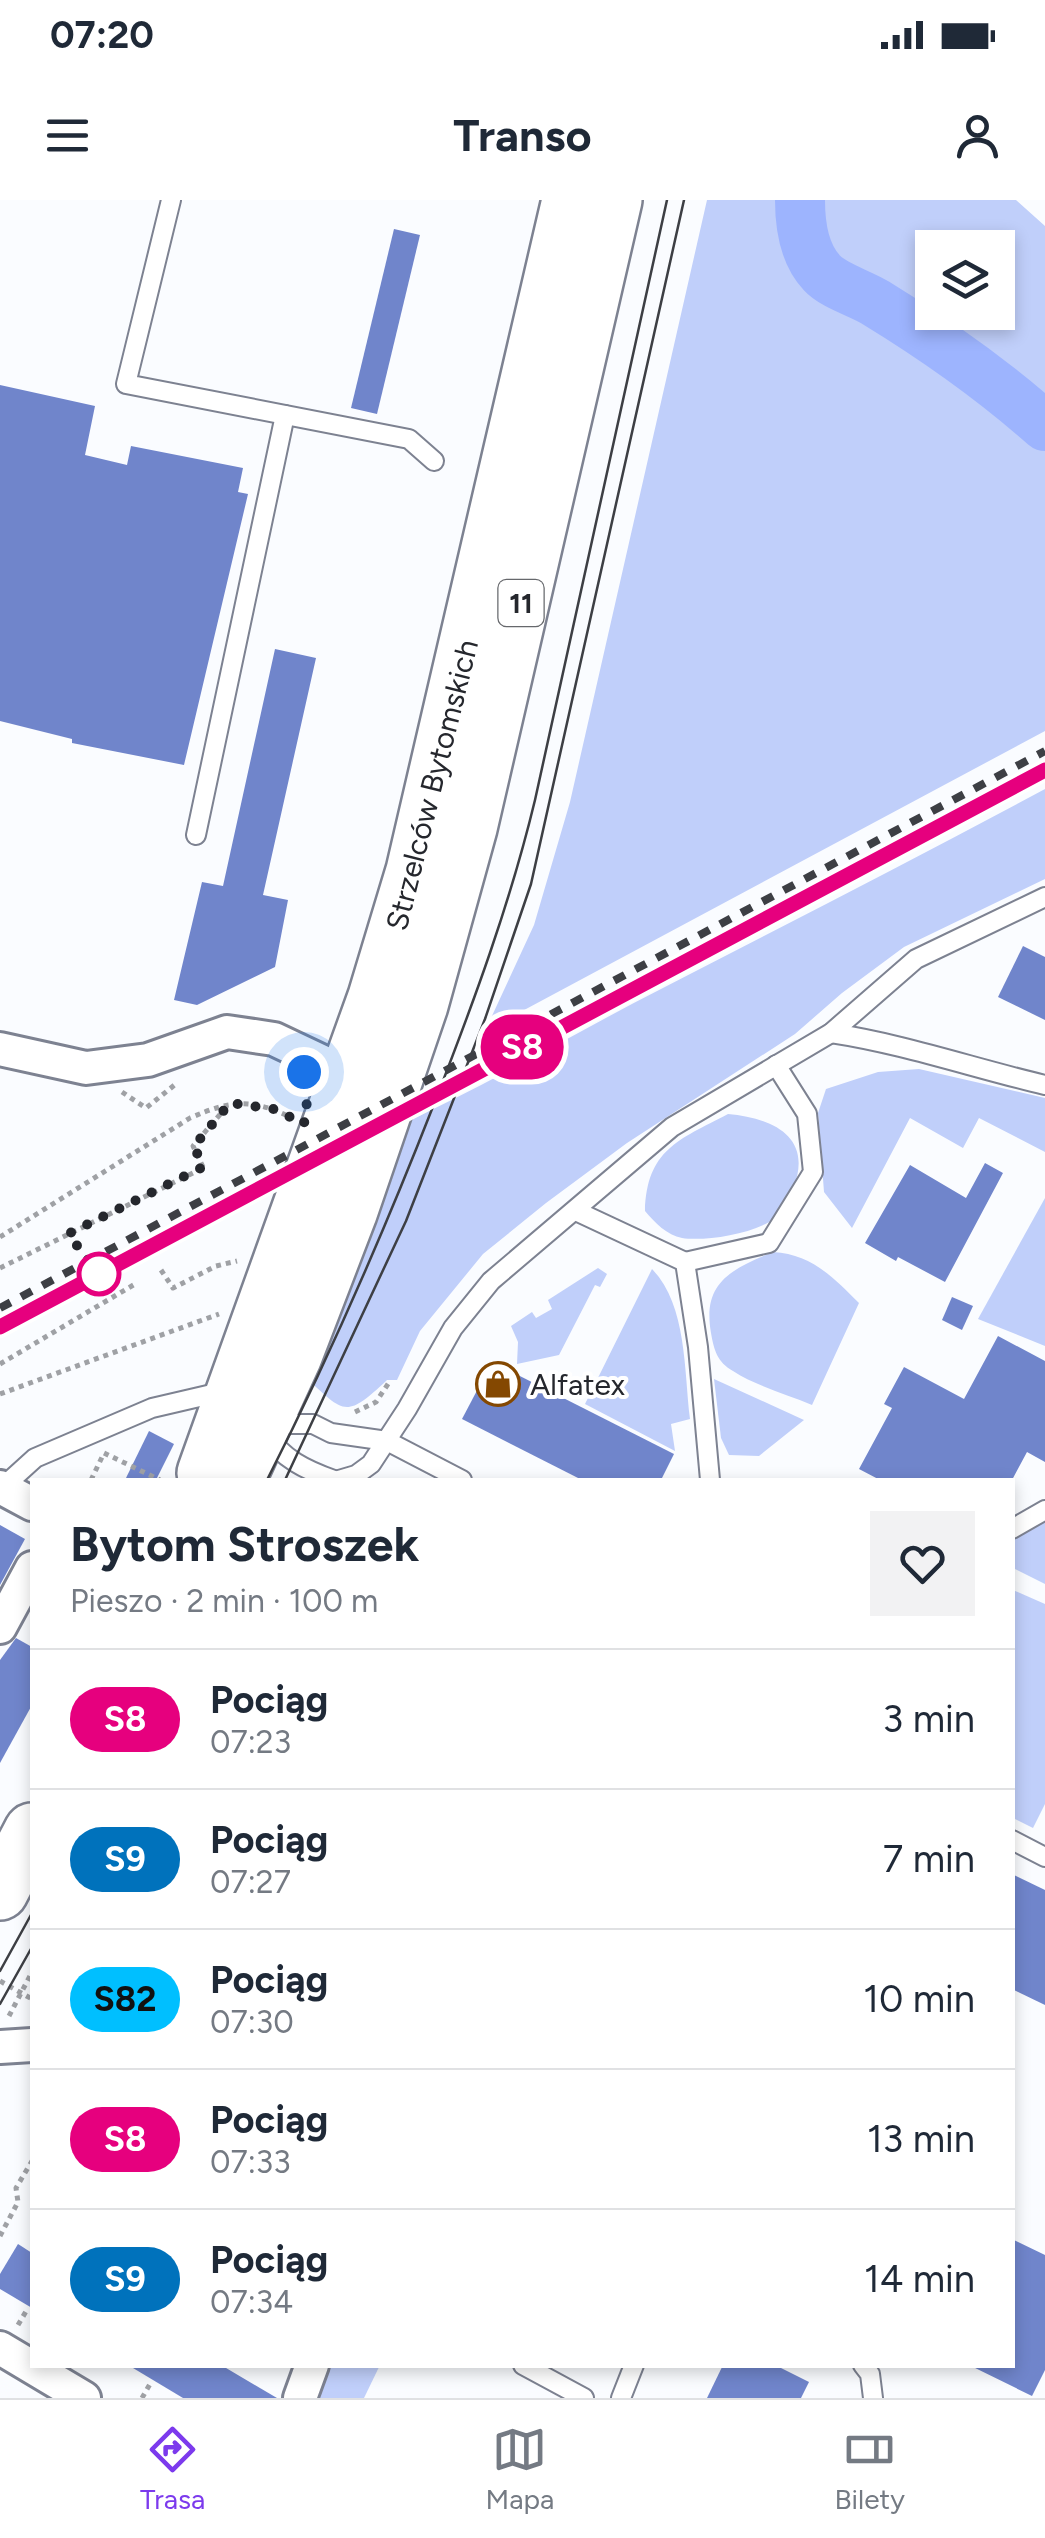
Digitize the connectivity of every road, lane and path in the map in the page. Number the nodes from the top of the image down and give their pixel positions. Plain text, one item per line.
1 (171, 200) edge
2 (570, 200) edge
3 (614, 200) edge
4 (285, 415) junction
5 (434, 461) dead end
6 (196, 835) dead end
7 (1045, 897) edge
8 (831, 1032) junction
9 (0, 1050) edge
10 (776, 1065) junction
11 (86, 1068) junction
12 (189, 1074) dead end
13 (348, 1074) junction
14 (1045, 1085) edge
15 (230, 1103) junction
16 (304, 1124) dead end
17 (576, 1211) junction
18 (0, 1237) edge
19 (249, 1258) dead end
20 (685, 1262) junction
21 (0, 1268) edge
22 (161, 1270) dead end
23 (135, 1284) dead end
24 (0, 1364) edge
25 (390, 1381) dead end
26 (275, 1392) junction
27 (0, 1394) edge
28 (342, 1412) dead end
29 (387, 1441) junction
30 (222, 1475) edge
31 (92, 1478) edge
32 (156, 1478) edge
33 (335, 1478) edge
34 (344, 1478) edge
35 (458, 1478) edge
36 (710, 1478) edge
37 (2, 1487) edge
38 (30, 1503) edge
39 (1045, 1510) edge
40 (1015, 1527) edge
41 (30, 1571) edge
42 (3, 1615) edge
43 (30, 1836) edge
44 (1015, 1842) edge
45 (1045, 1857) edge
46 (0, 1892) edge
47 (30, 1976) edge
48 (0, 1981) edge
49 (21, 1993) junction
50 (30, 1998) edge
51 (1, 2037) edge
52 (30, 2044) edge
53 (30, 2164) edge
54 (0, 2236) edge
55 (0, 2348) edge
56 (30, 2366) edge
57 (34, 2368) edge
58 (311, 2368) edge
59 (529, 2368) edge
60 (633, 2368) edge
61 (865, 2368) edge
62 (150, 2384) dead end
63 (84, 2398) edge
64 (142, 2398) edge
65 (300, 2398) edge
66 (584, 2398) edge
67 (621, 2398) edge
68 (873, 2398) edge

1 - 4 lane
2 - 13 highway, Strzelców Bytomskich / 11
3 - 26 highway, 11
4 - 5 lane
4 - 6 lane
7 - 8 lane
8 - 10 lane
8 - 14 lane
9 - 11 street
10 - 17 lane
10 - 20 lane
11 - 12 path
11 - 13 street
13 - 26 highway, Strzelców Bytomskich / 11
15 - 16 path
15 - 18 path
15 - 21 path
17 - 20 lane
17 - 29 lane
19 - 22 path
20 - 36 lane
23 - 24 path
25 - 28 path
26 - 27 path
26 - 29 lane
26 - 30 highway, 11
26 - 33 lane
26 - 37 lane
29 - 34 lane
29 - 35 lane
31 - 32 path
37 - 38 street
39 - 40 lane
41 - 42 street
43 - 46 highway
44 - 45 lane
47 - 49 path
48 - 49 path
49 - 50 path
49 - 51 path
51 - 52 street
53 - 54 path
55 - 56 street
57 - 63 street
58 - 65 street
59 - 66 lane
60 - 67 lane
61 - 68 lane
62 - 64 path

